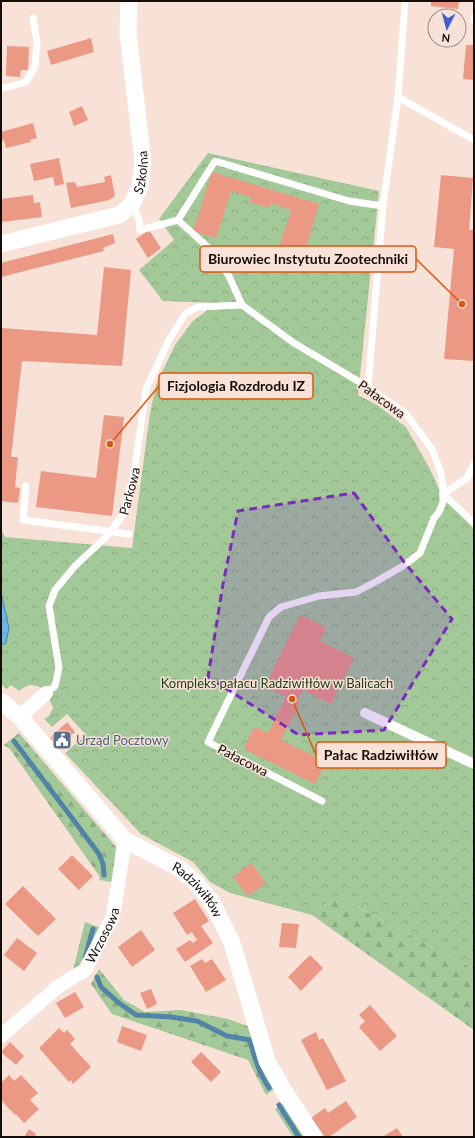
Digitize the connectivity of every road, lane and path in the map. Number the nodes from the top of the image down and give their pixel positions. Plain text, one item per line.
1 (129, 1) edge
2 (405, 1) edge
3 (474, 17) edge
4 (33, 18) dead end
5 (474, 20) edge
6 (1, 88) edge
7 (398, 97) junction
8 (474, 140) edge
9 (132, 204) junction
10 (383, 206) junction
11 (178, 220) junction
12 (1, 244) edge
13 (242, 305) junction
14 (368, 387) junction
15 (474, 464) edge
16 (26, 486) dead end
17 (444, 494) junction
18 (474, 523) edge
19 (110, 532) junction
20 (129, 534) dead end
21 (46, 693) joint
22 (1, 701) edge
23 (364, 713) dead end
24 (20, 717) junction
25 (474, 764) edge
26 (322, 801) dead end
27 (125, 840) junction
28 (1, 1036) edge
29 (314, 1137) edge

1 - 9 street, Szkolna
2 - 7 lane
3 - 5 lane
4 - 6 lane
7 - 8 lane
7 - 10 lane
9 - 11 lane
9 - 12 street, Szkolna
10 - 11 lane
10 - 14 lane
11 - 13 lane, Pałacowa
13 - 14 lane, Pałacowa
13 - 19 lane, Parkowa
14 - 17 lane, Pałacowa
15 - 17 lane
16 - 19 lane
17 - 18 lane
17 - 26 lane, Pałacowa
19 - 20 lane
19 - 21 lane, Parkowa
21 - 24 street, Parkowa
22 - 24 street, Radziwiłłów
23 - 25 street
24 - 27 street, Radziwiłłów
27 - 28 street, Wrzosowa
27 - 29 street, Radziwiłłów

